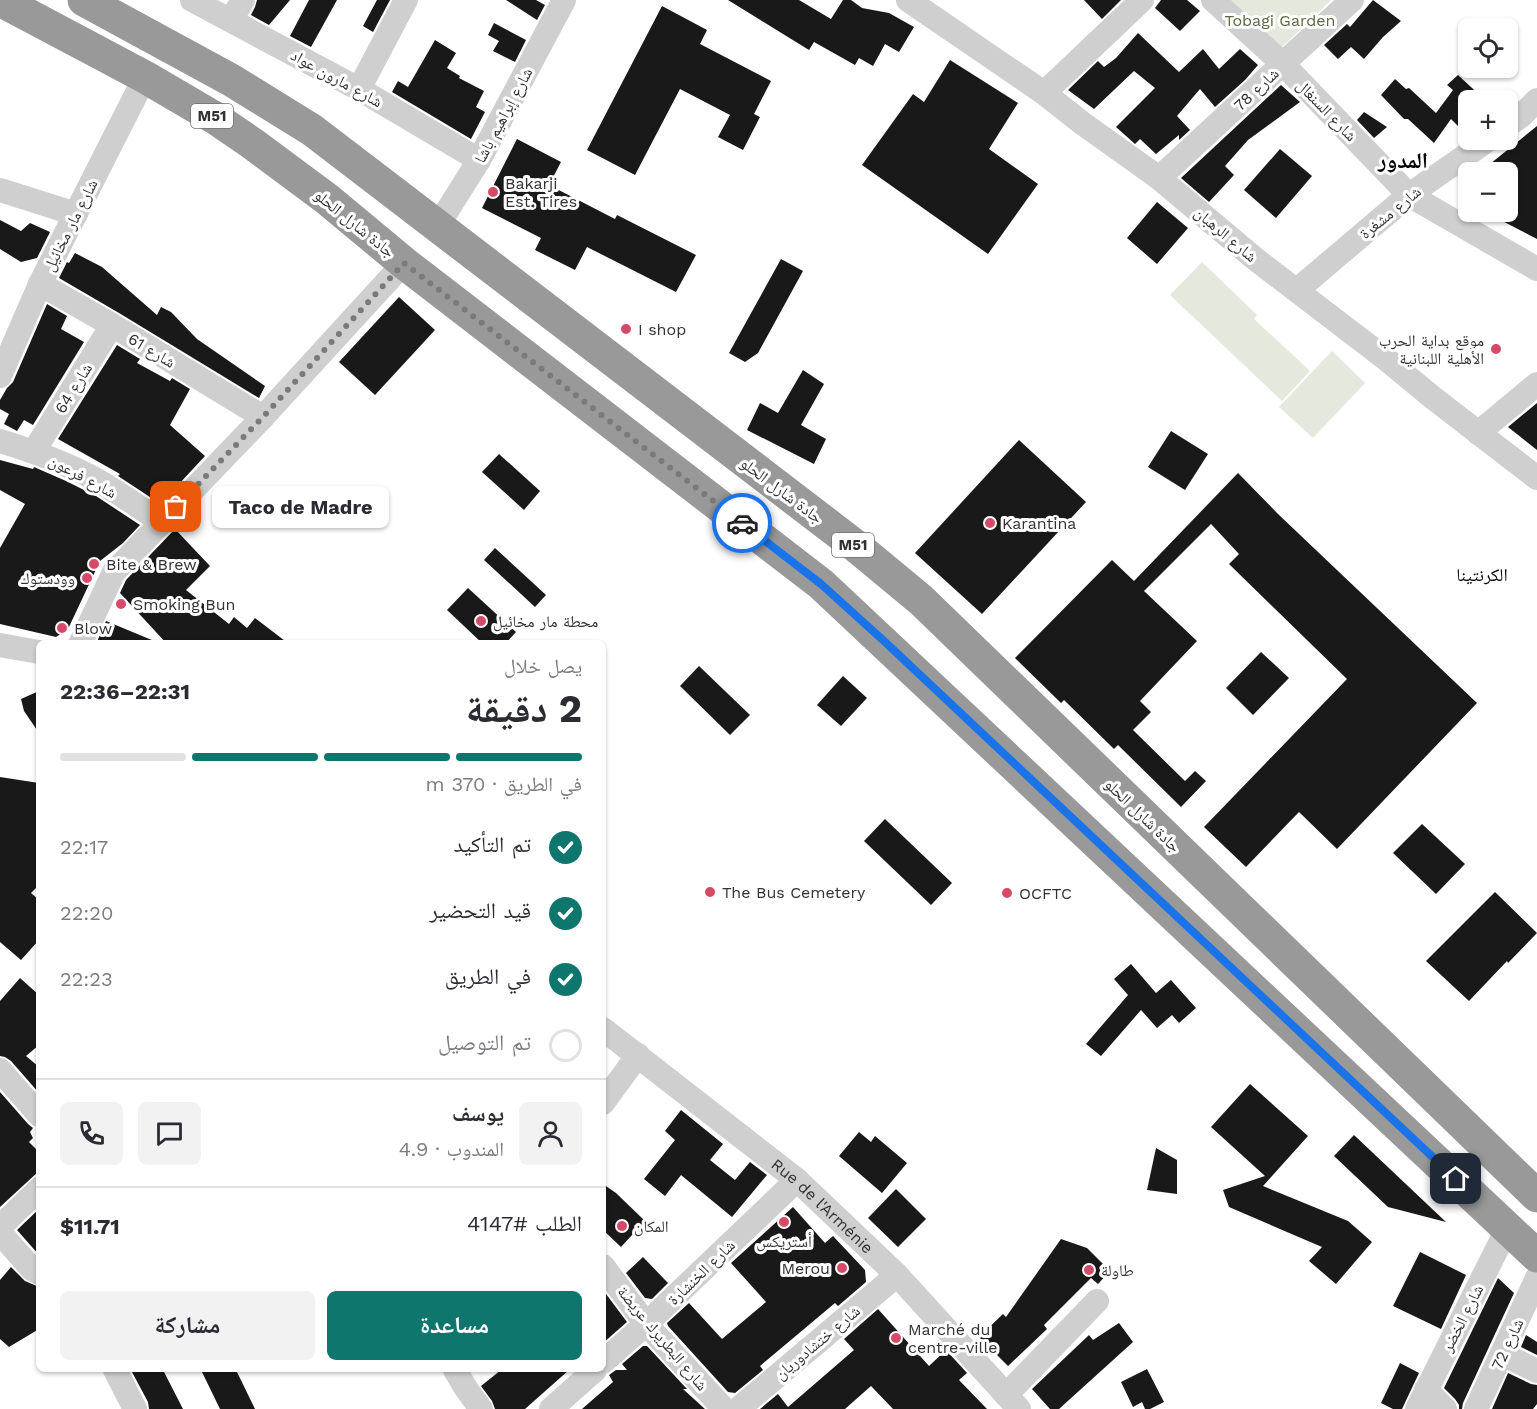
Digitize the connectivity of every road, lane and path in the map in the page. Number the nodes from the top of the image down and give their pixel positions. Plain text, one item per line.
1 (0, 0) edge
2 (84, 0) edge
3 (406, 0) edge
4 (564, 0) edge
5 (1142, 0) edge
6 (1213, 0) edge
7 (1352, 0) edge
8 (917, 2) edge
9 (205, 3) edge
10 (237, 10) edge
11 (1283, 64) junction
12 (145, 77) junction
13 (359, 89) junction
14 (1044, 93) junction
15 (1537, 100) edge
16 (1518, 118) edge
17 (1474, 150) edge
18 (479, 160) junction
19 (1159, 178) junction
20 (0, 190) edge
21 (1409, 195) junction
22 (76, 214) junction
23 (437, 227) junction
24 (404, 263) junction
25 (1537, 269) edge
26 (40, 284) junction
27 (1297, 290) junction
28 (112, 325) junction
29 (0, 376) edge
30 (1537, 384) edge
31 (263, 417) junction
32 (1478, 433) junction
33 (0, 441) edge
34 (34, 451) junction
35 (1537, 478) edge
36 (162, 522) junction
37 (82, 640) edge
38 (0, 645) edge
39 (36, 651) edge
40 (606, 1031) edge
41 (638, 1055) junction
42 (0, 1070) edge
43 (606, 1099) edge
44 (36, 1112) edge
45 (797, 1180) junction
46 (1534, 1188) edge
47 (36, 1191) edge
48 (0, 1227) edge
49 (1508, 1227) junction
50 (0, 1233) edge
51 (1537, 1256) edge
52 (606, 1270) edge
53 (36, 1271) edge
54 (897, 1275) junction
55 (1537, 1278) edge
56 (1097, 1301) dead end
57 (646, 1324) junction
58 (1502, 1354) junction
59 (606, 1359) edge
60 (1537, 1371) edge
61 (116, 1372) edge
62 (456, 1372) edge
63 (593, 1372) edge
64 (1421, 1400) edge
65 (1012, 1402) edge
66 (135, 1409) edge
67 (481, 1409) edge
68 (551, 1409) edge
69 (724, 1409) edge
70 (738, 1409) edge
71 (1445, 1409) edge
72 (1476, 1409) edge

1 - 12 highway, جادة شارل الحلو / M51
2 - 23 highway, جادة شارل الحلو / M51
3 - 13 street
4 - 18 street, شارع إبراهيم باشا
5 - 14 street
6 - 11 street, شارع السنغال
7 - 11 street, شارع 78
8 - 14 street, شارع الرهبان
9 - 10 street, شارع مارون عواد
10 - 13 street, شارع مارون عواد
11 - 19 street, شارع 78
11 - 21 street, شارع السنغال
12 - 22 street, شارع مار مخائيل
12 - 24 highway, جادة شارل الحلو / M51
13 - 18 street, شارع مارون عواد
14 - 19 street, شارع الرهبان
15 - 16 street
17 - 21 street, شارع مشغرة
18 - 23 street, شارع إبراهيم باشا
19 - 27 street, شارع الرهبان
20 - 22 street
21 - 25 street, شارع السنغال
21 - 27 street, شارع مشغرة
22 - 26 street, شارع مار مخائيل
23 - 46 highway, جادة شارل الحلو / M51
24 - 31 street
24 - 49 highway, جادة شارل الحلو / M51
26 - 28 street, شارع 61
26 - 29 street, شارع مار مخائيل
27 - 32 street, شارع الرهبان
28 - 31 street, شارع 61
28 - 34 street, شارع 64
30 - 32 street
31 - 36 street
32 - 35 street, شارع الرهبان
33 - 34 street, شارع فرعون
34 - 36 street, شارع فرعون
36 - 37 street
38 - 39 street
40 - 41 street, Rue de l'Arménie
41 - 43 street
41 - 45 street, Rue de l'Arménie
42 - 44 street
45 - 54 street, Rue de l'Arménie
45 - 57 street, شارع الخنشارة
47 - 48 street
49 - 51 highway, جادة شارل الحلو / M51
49 - 64 street, شارع الخضر
50 - 53 street
52 - 57 street, شارع البطريرك عريضة
54 - 65 street, Rue de l'Arménie
54 - 70 street, شارع ختشادوريان
55 - 58 street, شارع 72
56 - 65 street
57 - 59 street, شارع الخنشارة
57 - 69 street, شارع البطريرك عريضة
58 - 60 street
58 - 72 street, شارع 72
61 - 66 street
62 - 67 street
63 - 68 street
64 - 71 street

